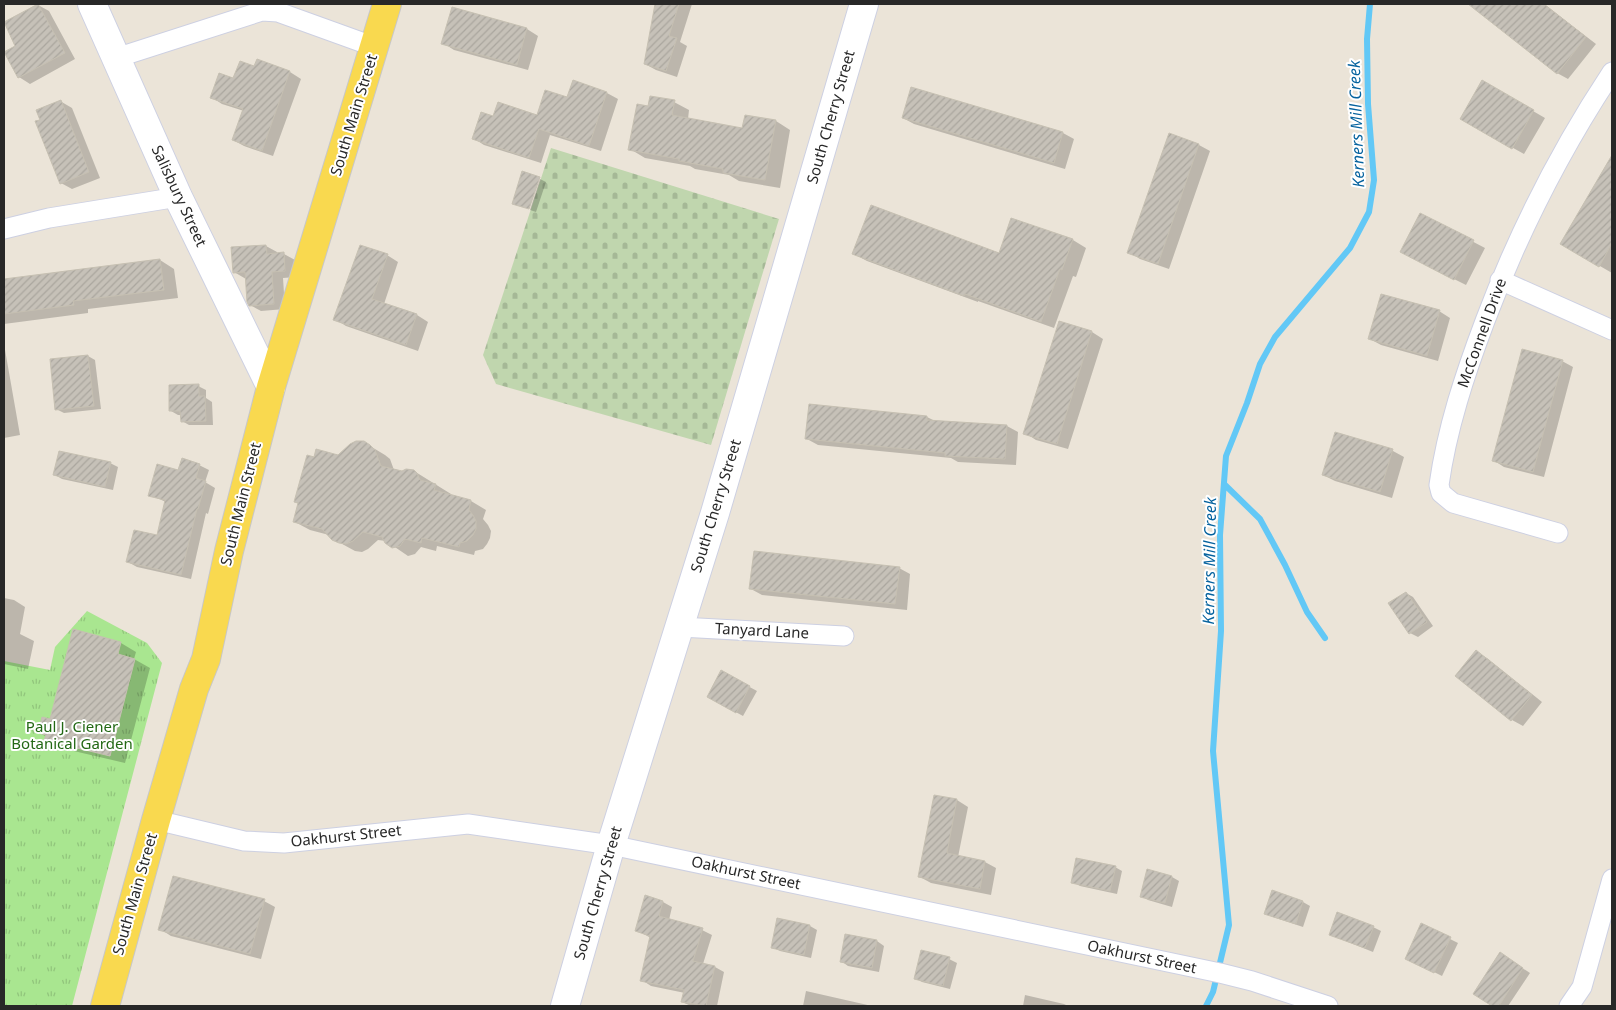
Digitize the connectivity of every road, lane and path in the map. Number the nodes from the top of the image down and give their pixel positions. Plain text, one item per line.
1 (92, 4) edge
2 (388, 4) edge
3 (864, 4) edge
4 (374, 47) junction
5 (116, 58) junction
6 (1612, 72) edge
7 (178, 197) junction
8 (4, 229) edge
9 (1500, 280) junction
10 (1612, 330) edge
11 (271, 387) junction
12 (1558, 533) dead end
13 (680, 627) junction
14 (844, 636) dead end
15 (156, 820) junction
16 (611, 845) junction
17 (1612, 879) edge
18 (105, 1006) edge
19 (565, 1006) edge
20 (1328, 1006) edge
21 (1569, 1006) edge

1 - 5 main road, Salisbury Street
2 - 4 main road, South Main Street
3 - 13 main road, South Cherry Street
4 - 5 street
4 - 11 main road, South Main Street
5 - 7 main road, Salisbury Street
6 - 9 street, McConnell Drive
7 - 8 street
7 - 11 main road, Salisbury Street
9 - 10 street
9 - 12 street, McConnell Drive
11 - 15 main road, South Main Street
13 - 14 street, Tanyard Lane
13 - 16 main road, South Cherry Street
15 - 16 street, Oakhurst Street
15 - 18 main road, South Main Street
16 - 19 main road, South Cherry Street
16 - 20 street, Oakhurst Street
17 - 21 street

